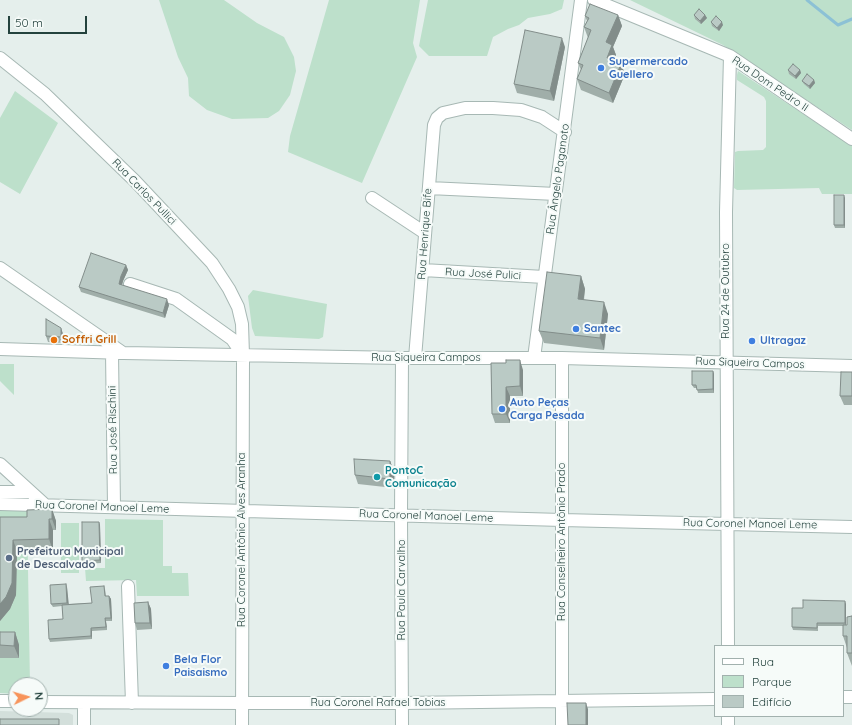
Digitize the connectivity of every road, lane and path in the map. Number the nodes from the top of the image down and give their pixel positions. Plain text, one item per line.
1 (581, 0) edge
2 (594, 0) edge
3 (730, 56) junction
4 (0, 58) edge
5 (565, 132) junction
6 (852, 139) edge
7 (429, 188) junction
8 (556, 194) junction
9 (372, 198) dead end
10 (425, 232) junction
11 (0, 268) edge
12 (422, 270) junction
13 (544, 277) junction
14 (130, 284) dead end
15 (0, 349) edge
16 (118, 353) junction
17 (243, 355) junction
18 (402, 358) junction
19 (415, 358) junction
20 (534, 358) junction
21 (562, 358) junction
22 (726, 363) junction
23 (852, 366) edge
24 (0, 464) edge
25 (0, 492) edge
26 (30, 492) junction
27 (0, 504) edge
28 (44, 504) junction
29 (114, 507) junction
30 (242, 511) junction
31 (401, 514) junction
32 (562, 520) junction
33 (727, 524) junction
34 (852, 526) edge
35 (128, 586) dead end
36 (728, 645) edge
37 (714, 699) edge
38 (562, 700) junction
39 (48, 702) edge
40 (84, 703) junction
41 (132, 703) junction
42 (402, 703) junction
43 (242, 704) junction
44 (84, 725) edge
45 (242, 725) edge
46 (402, 725) edge
47 (562, 725) edge

1 - 5 street, Rua Ângelo Paganoto
2 - 3 street, Rua Dom Pedro II
3 - 6 street, Rua Dom Pedro II
3 - 22 street, Rua 24 de Outubro
4 - 17 street, Rua Carlos Pullici
5 - 7 street, Rua Henrique Bife
5 - 8 street, Rua Ângelo Paganoto
7 - 8 street
7 - 10 street, Rua Henrique Bife
8 - 13 street, Rua Ângelo Paganoto
9 - 10 street
10 - 12 street, Rua Henrique Bife
11 - 16 street
12 - 13 street, Rua José Pulici
12 - 19 street, Rua Henrique Bife
13 - 20 street, Rua Ângelo Paganoto
14 - 17 street
15 - 16 street, Rua Siqueira Campos
16 - 17 street, Rua Siqueira Campos
16 - 29 street, Rua José Rischini
17 - 18 street, Rua Siqueira Campos
17 - 30 street, Rua Coronel Antônio Alves Aranha
18 - 19 street, Rua Siqueira Campos
18 - 31 street, Rua Paula Carvalho
19 - 20 street, Rua Siqueira Campos
20 - 21 street, Rua Siqueira Campos
21 - 22 street, Rua Siqueira Campos
21 - 32 street, Rua Conselheiro Antônio Prado
22 - 23 street, Rua Siqueira Campos
22 - 33 street, Rua 24 de Outubro
24 - 26 street
25 - 26 street, Rua Coronel Manoel Leme
25 - 27 street
26 - 28 street
27 - 28 street, Rua Coronel Manoel Leme
28 - 29 street, Rua Coronel Manoel Leme
29 - 30 street, Rua Coronel Manoel Leme
30 - 31 street, Rua Coronel Manoel Leme
30 - 43 street, Rua Coronel Antônio Alves Aranha
31 - 32 street, Rua Coronel Manoel Leme
31 - 42 street, Rua Paula Carvalho
32 - 33 street, Rua Coronel Manoel Leme
32 - 38 street, Rua Conselheiro Antônio Prado
33 - 34 street, Rua Coronel Manoel Leme
33 - 36 street, Rua 24 de Outubro
35 - 41 street
37 - 38 street, Rua Coronel Rafael Tobias
38 - 42 street, Rua Coronel Rafael Tobias
38 - 47 street, Rua Conselheiro Antônio Prado
39 - 40 street, Rua Coronel Rafael Tobias
40 - 41 street, Rua Coronel Rafael Tobias
40 - 44 street
41 - 43 street, Rua Coronel Rafael Tobias
42 - 43 street, Rua Coronel Rafael Tobias
42 - 46 street, Rua Paula Carvalho
43 - 45 street, Rua Coronel Antônio Alves Aranha

